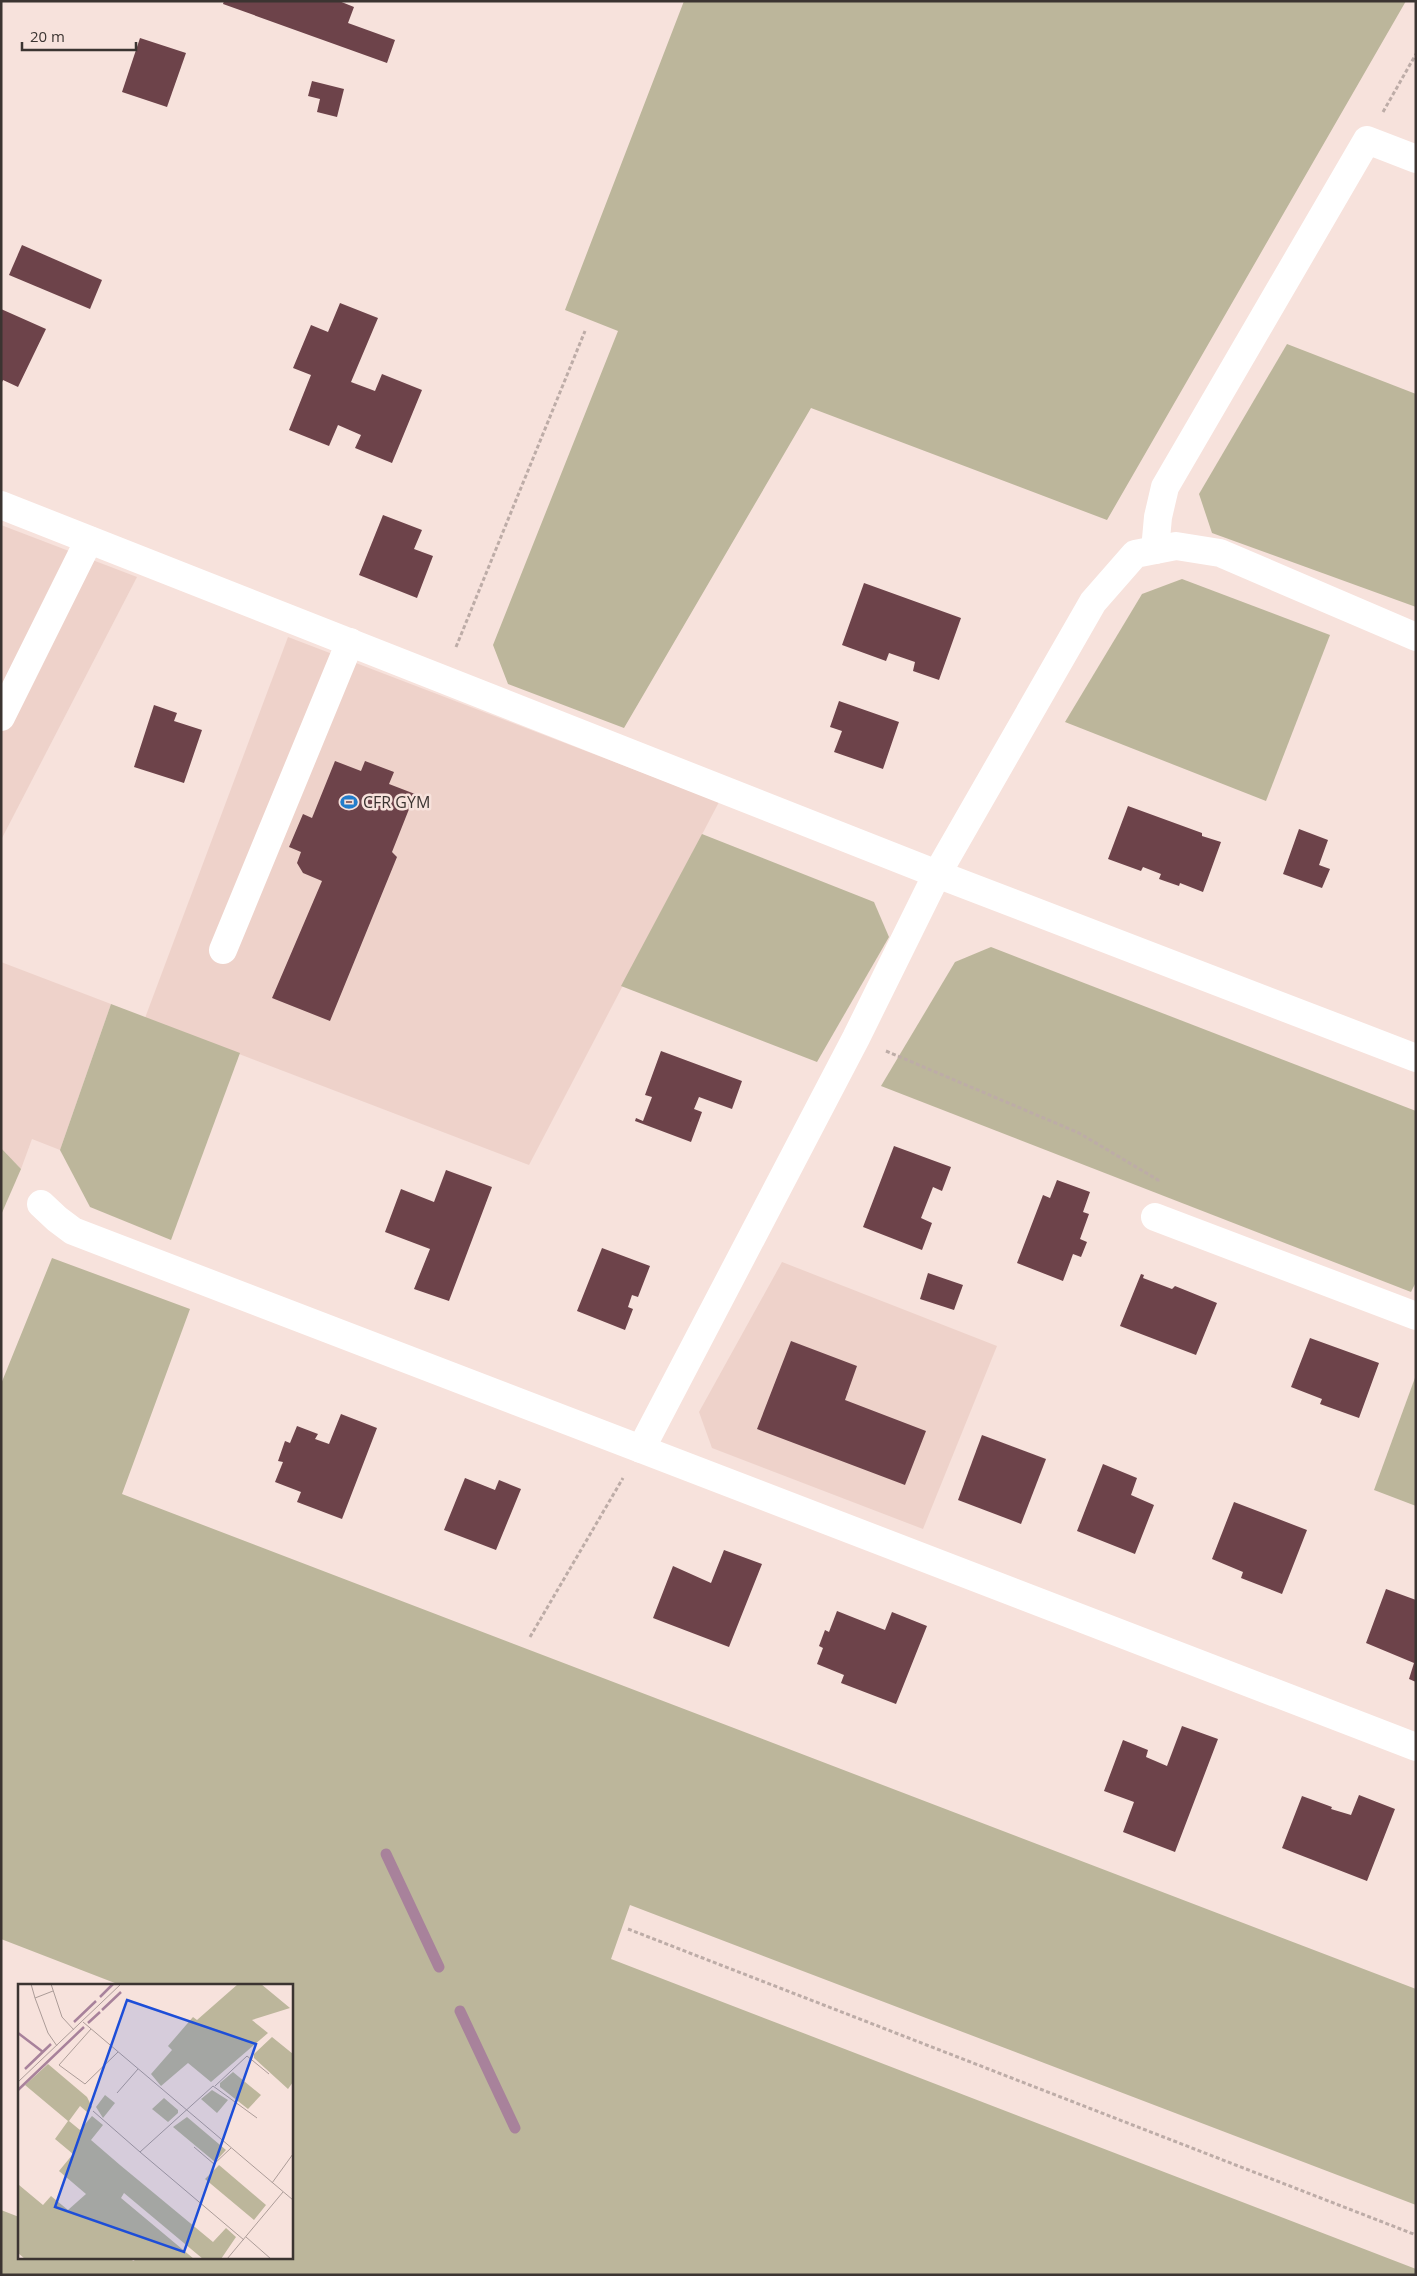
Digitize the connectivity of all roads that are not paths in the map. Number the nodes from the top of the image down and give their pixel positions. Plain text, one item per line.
1 (1416, 159) edge
2 (1, 505) edge
3 (89, 540) junction
4 (1155, 550) junction
5 (1416, 637) edge
6 (350, 642) junction
7 (1, 717) edge
8 (937, 874) junction
9 (223, 950) dead end
10 (1416, 1058) edge
11 (41, 1204) dead end
12 (1155, 1217) road end
13 (1416, 1316) edge
14 (641, 1449) junction
15 (1416, 1747) edge

1 - 4 street
2 - 3 street
3 - 6 street
3 - 7 street
4 - 5 street
4 - 8 street
6 - 8 street
6 - 9 street
8 - 10 street
8 - 14 street
11 - 14 street
12 - 13 street
14 - 15 street

